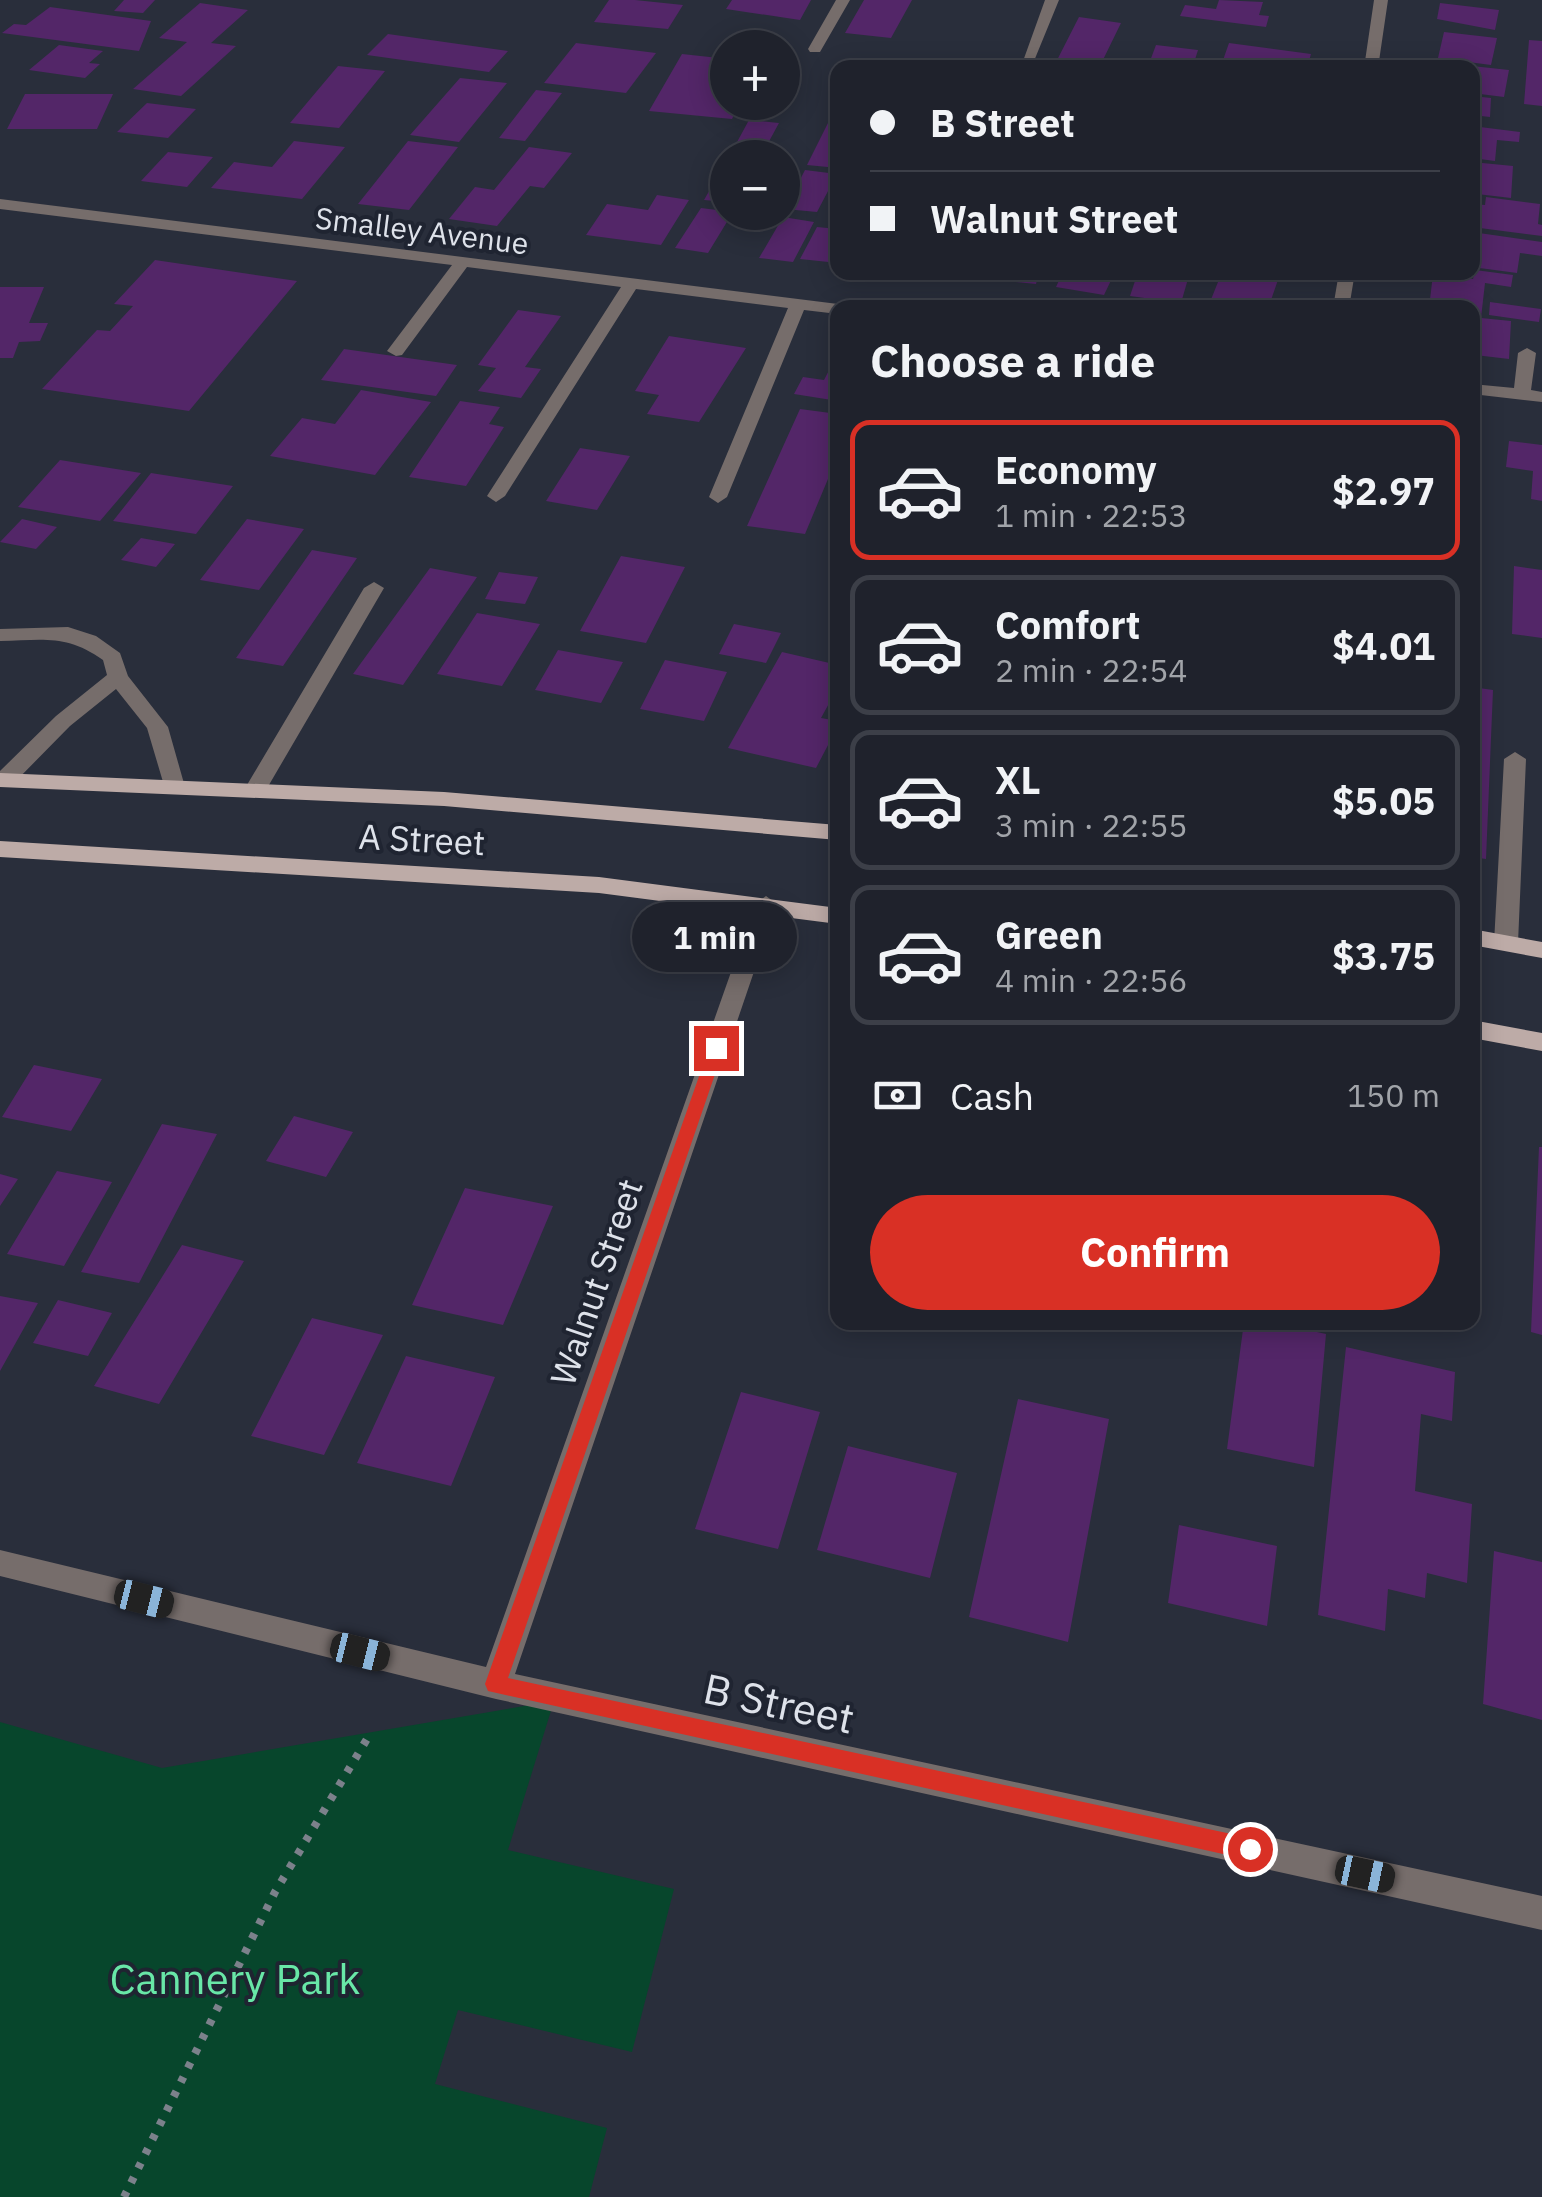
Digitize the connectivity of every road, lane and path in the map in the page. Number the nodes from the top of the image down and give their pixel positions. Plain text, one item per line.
1 (843, 0) edge
2 (1052, 0) edge
3 (1381, 0) edge
4 (815, 50) dead end
5 (1027, 60) edge
6 (1371, 60) edge
7 (0, 204) edge
8 (462, 263) junction
9 (630, 284) junction
10 (798, 304) junction
11 (830, 308) edge
12 (396, 351) dead end
13 (1527, 353) dead end
14 (1480, 389) edge
15 (1522, 395) junction
16 (1542, 397) edge
17 (496, 496) dead end
18 (718, 497) dead end
19 (374, 588) dead end
20 (0, 635) edge
21 (118, 676) junction
22 (1514, 759) dead end
23 (2, 780) edge
24 (174, 787) junction
25 (255, 790) junction
26 (830, 832) edge
27 (0, 849) edge
28 (766, 904) junction
29 (830, 915) edge
30 (1480, 938) edge
31 (1506, 943) junction
32 (1542, 950) edge
33 (1480, 1030) edge
34 (1542, 1042) edge
35 (0, 1563) edge
36 (496, 1684) junction
37 (367, 1740) dead end
38 (1542, 1913) edge
39 (124, 2197) edge

1 - 4 street
2 - 5 street
3 - 6 street
7 - 8 street, Smalley Avenue
8 - 9 street, Smalley Avenue
8 - 12 street
9 - 10 street, Smalley Avenue
9 - 17 street
10 - 11 street, Smalley Avenue
10 - 18 street
13 - 15 street
14 - 15 street
15 - 16 street
19 - 25 street
20 - 21 street
21 - 23 street, A Street
21 - 24 street
22 - 31 street
23 - 24 main road, A Street
24 - 25 main road, A Street
25 - 26 main road, A Street
27 - 28 main road, A Street
28 - 29 main road, A Street
28 - 36 street, Walnut Street
30 - 31 main road
31 - 32 main road
33 - 34 main road
35 - 36 street, B Street
36 - 38 street, B Street
37 - 39 path

